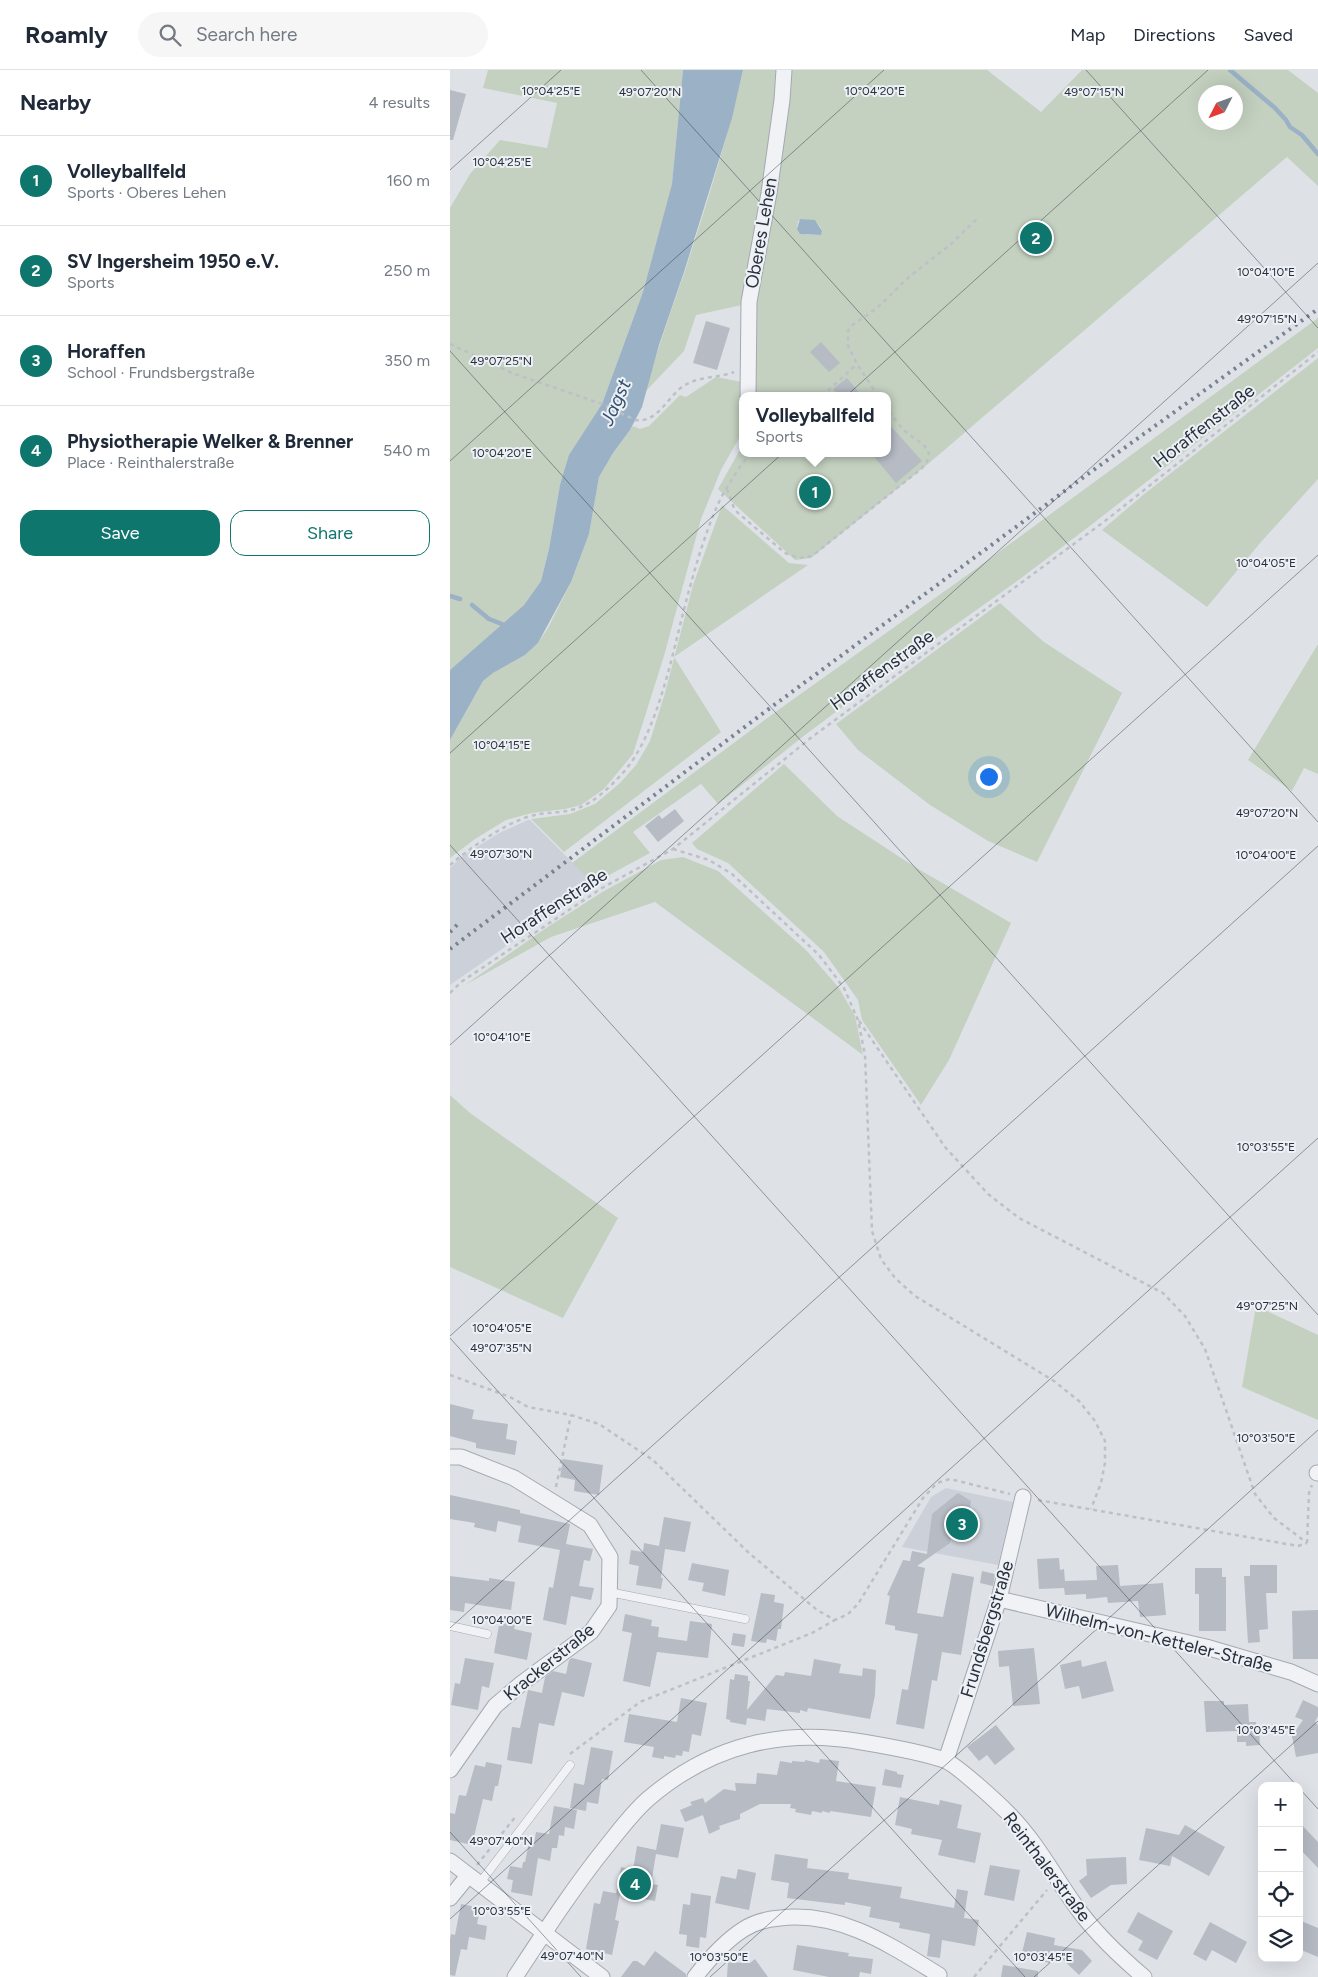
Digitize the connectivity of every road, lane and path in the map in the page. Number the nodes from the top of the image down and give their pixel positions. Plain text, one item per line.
1 (784, 70) edge
2 (979, 217) dead end
3 (450, 344) edge
4 (1318, 352) edge
5 (857, 364) junction
6 (748, 367) junction
7 (748, 392) edge
8 (826, 392) edge
9 (875, 392) edge
10 (891, 414) edge
11 (747, 457) edge
12 (726, 490) junction
13 (672, 849) junction
14 (450, 865) edge
15 (450, 993) edge
16 (858, 1020) junction
17 (450, 1375) edge
18 (572, 1415) junction
19 (450, 1457) edge
20 (1318, 1473) edge
21 (1023, 1497) junction
22 (552, 1501) junction
23 (1090, 1509) junction
24 (1307, 1543) junction
25 (610, 1592) junction
26 (999, 1598) junction
27 (745, 1619) dead end
28 (835, 1620) junction
29 (450, 1626) edge
30 (487, 1634) dead end
31 (1318, 1684) edge
32 (566, 1756) dead end
33 (946, 1760) junction
34 (570, 1765) dead end
35 (450, 1770) edge
36 (516, 1815) dead end
37 (450, 1861) edge
38 (1056, 1879) junction
39 (474, 1880) junction
40 (450, 1898) edge
41 (544, 1933) junction
42 (942, 1976) edge
43 (515, 1977) edge
44 (602, 1977) edge
45 (695, 1977) edge
46 (974, 1977) edge
47 (1144, 1977) edge

1 - 6 street, Oberes Lehen
2 - 5 path
3 - 6 path
4 - 13 path, Horaffenstraße
5 - 8 path
5 - 9 path
6 - 7 street, Oberes Lehen
10 - 12 path
11 - 12 path
12 - 14 path
13 - 15 path, Horaffenstraße
13 - 16 path
16 - 23 path
16 - 24 path
17 - 18 path
18 - 22 path
18 - 28 path
19 - 22 street, Krackerstraße
20 - 24 path
21 - 23 path
21 - 26 street, Frundsbergstraße
21 - 28 path
22 - 25 street, Krackerstraße
23 - 24 path
25 - 27 lane
25 - 35 street, Krackerstraße
26 - 31 street, Wilhelm-von-Ketteler-Straße
26 - 33 street, Frundsbergstraße
28 - 32 path
29 - 30 lane
33 - 38 street, Reinthalerstraße
33 - 41 street, Reinthalerstraße
34 - 39 lane
36 - 39 path
37 - 39 street
38 - 46 path
38 - 47 street, Reinthalerstraße
39 - 40 street
39 - 41 street
41 - 43 street, Reinthalerstraße
41 - 44 street
42 - 45 street

